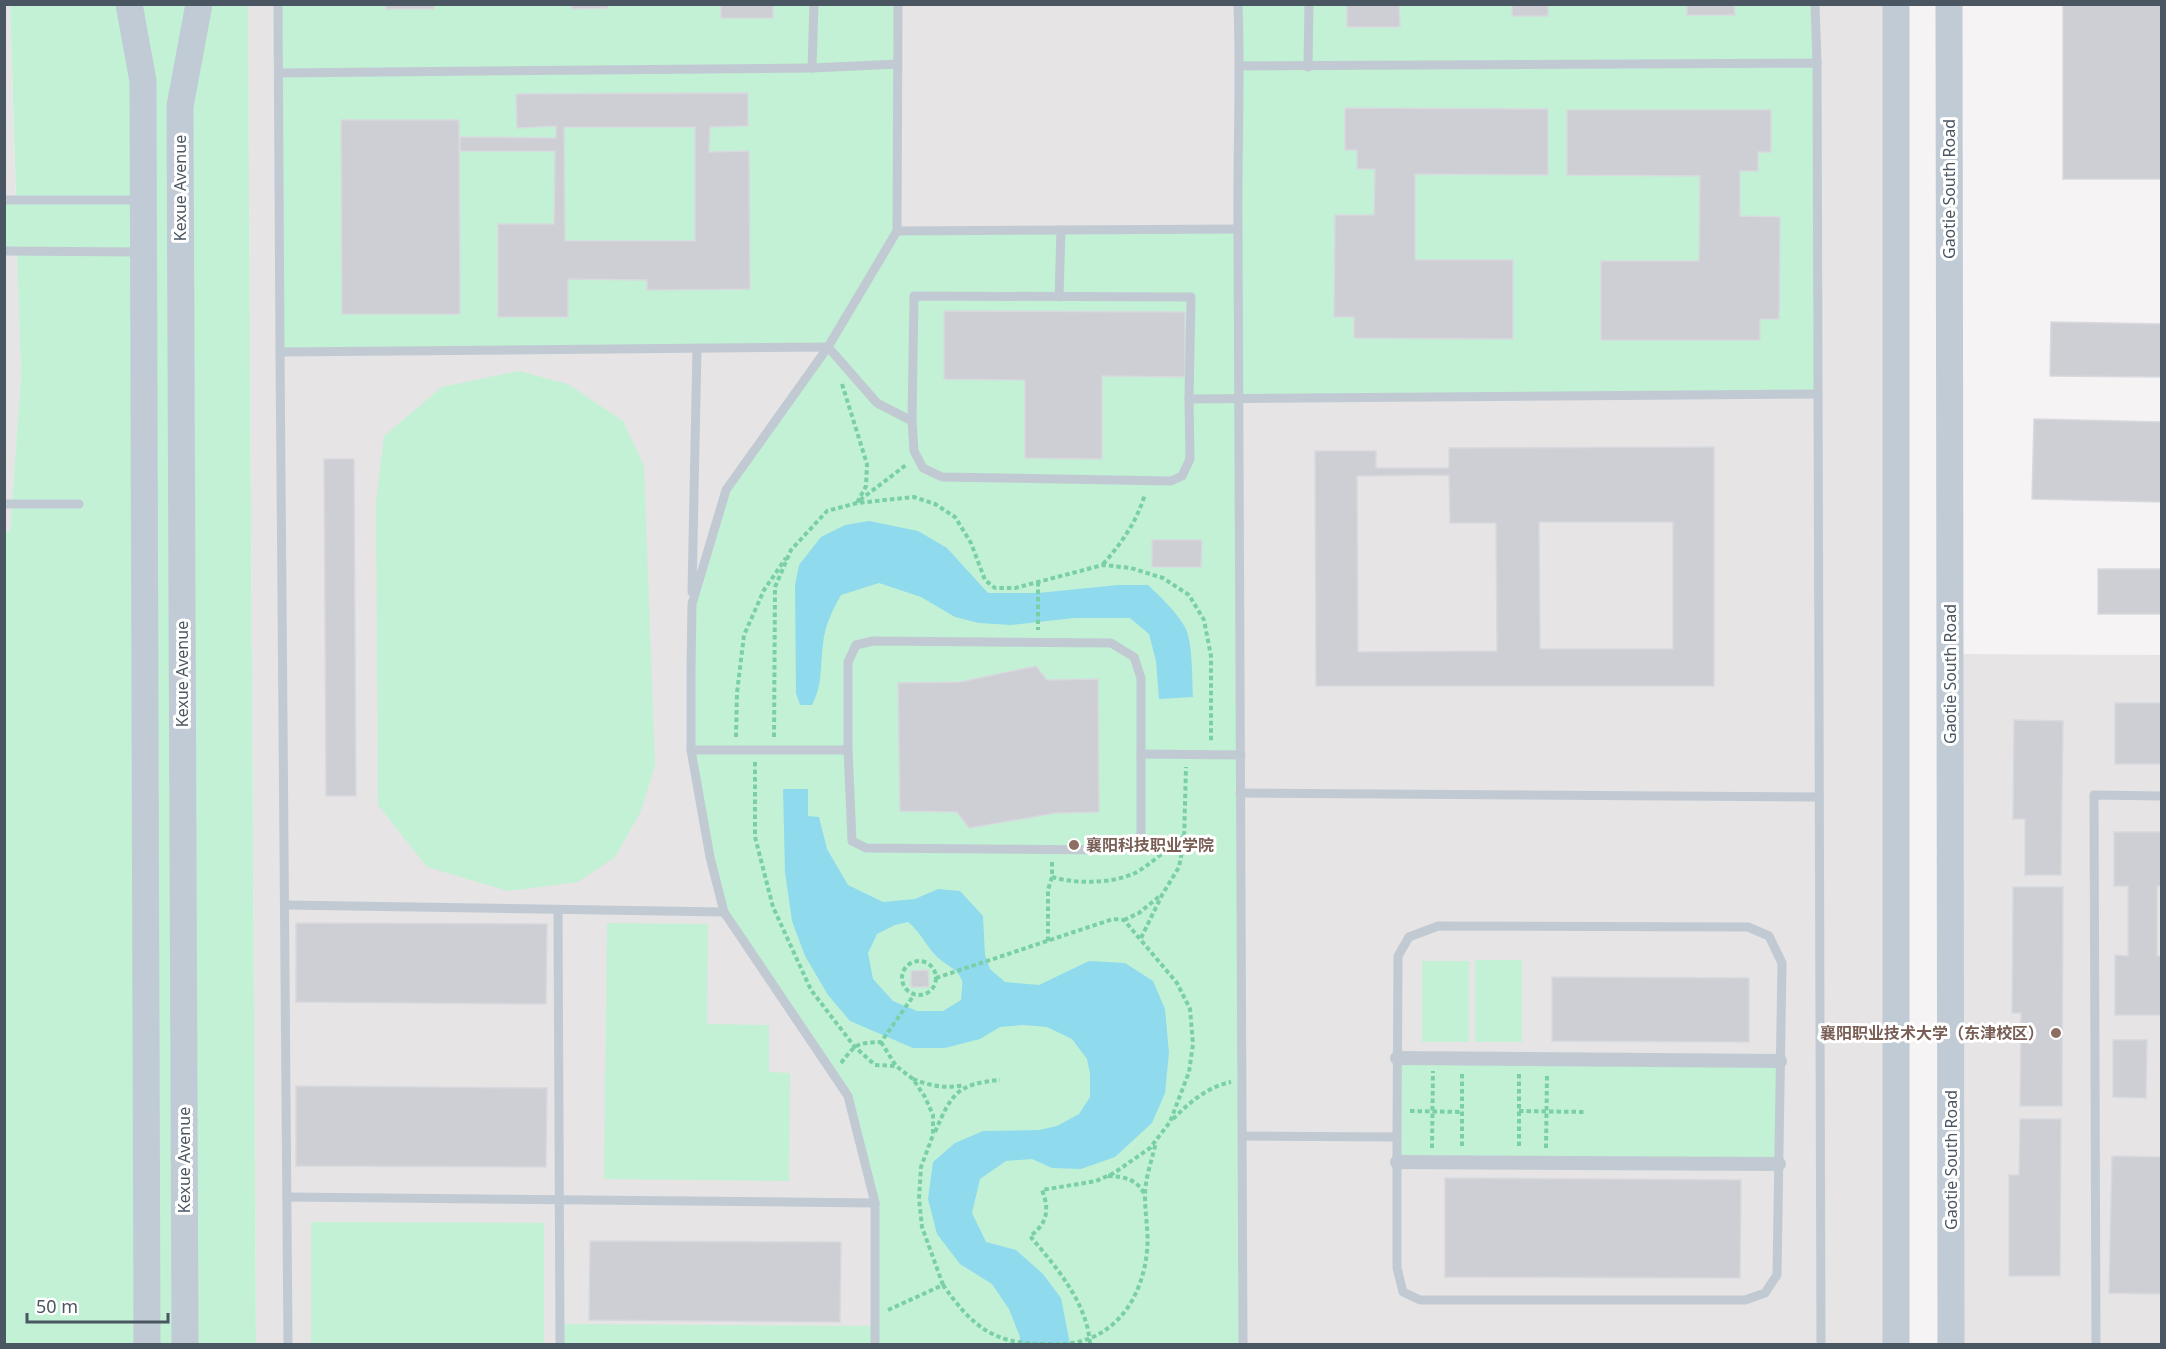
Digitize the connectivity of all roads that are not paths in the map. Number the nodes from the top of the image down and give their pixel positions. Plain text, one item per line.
1 (129, 4) edge
2 (199, 4) edge
3 (278, 4) edge
4 (814, 4) edge
5 (898, 4) edge
6 (1238, 4) edge
7 (1309, 4) edge
8 (1815, 4) edge
9 (1896, 4) edge
10 (1949, 4) edge
11 (1817, 63) junction
12 (898, 64) junction
13 (1240, 66) junction
14 (1308, 67) junction
15 (812, 68) junction
16 (279, 73) junction
17 (4, 200) edge
18 (143, 200) junction
19 (1238, 229) junction
20 (1061, 230) junction
21 (897, 231) junction
22 (4, 251) edge
23 (144, 252) junction
24 (1059, 297) junction
25 (828, 347) junction
26 (697, 348) junction
27 (280, 352) junction
28 (1818, 394) junction
29 (1189, 399) junction
30 (1240, 399) junction
31 (912, 421) junction
32 (4, 504) edge
33 (78, 504) dead end
34 (692, 604) junction
35 (692, 750) junction
36 (848, 750) junction
37 (1141, 754) junction
38 (1241, 755) junction
39 (1240, 793) junction
40 (2162, 796) edge
41 (1819, 797) junction
42 (286, 906) junction
43 (558, 910) junction
44 (724, 912) junction
45 (1398, 1058) junction
46 (1780, 1060) junction
47 (1242, 1136) junction
48 (1397, 1137) junction
49 (1397, 1162) junction
50 (1779, 1164) junction
51 (287, 1197) junction
52 (560, 1200) junction
53 (875, 1203) junction
54 (147, 1344) edge
55 (185, 1344) edge
56 (288, 1344) edge
57 (560, 1344) edge
58 (875, 1344) edge
59 (1243, 1344) edge
60 (1821, 1344) edge
61 (1896, 1344) edge
62 (1951, 1344) edge
63 (2096, 1344) edge

1 - 18 main road
2 - 55 main road, Kexue Avenue
3 - 16 lane
4 - 15 lane
5 - 12 lane
6 - 13 lane
7 - 14 lane
8 - 11 lane
9 - 61 main road
10 - 62 main road, Gaotie South Road
11 - 14 lane
11 - 28 lane
12 - 15 lane
12 - 21 lane
13 - 14 lane
13 - 19 lane
15 - 16 lane
16 - 27 lane
17 - 18 lane
18 - 23 main road
19 - 20 lane
19 - 30 lane
20 - 21 lane
20 - 24 lane
21 - 25 lane
22 - 23 lane
23 - 54 main road
24 - 29 lane
24 - 31 lane
25 - 26 lane
25 - 31 lane
25 - 34 lane
26 - 27 lane
26 - 34 lane
27 - 42 lane
28 - 30 lane
28 - 41 lane
29 - 30 lane
29 - 31 lane
30 - 38 lane
32 - 33 lane
34 - 35 lane
35 - 36 lane
35 - 44 lane
36 - 37 lane
36 - 37 lane
37 - 38 lane
38 - 39 lane
39 - 41 lane
39 - 47 lane
40 - 63 lane
41 - 60 lane
42 - 43 lane
42 - 51 lane
43 - 44 lane
43 - 52 lane
44 - 53 lane
45 - 46 street
45 - 46 lane
45 - 48 lane
46 - 50 lane
47 - 48 lane
47 - 59 lane
48 - 49 lane
49 - 50 street
49 - 50 lane
51 - 52 lane
51 - 56 lane
52 - 53 lane
52 - 57 lane
53 - 58 lane

